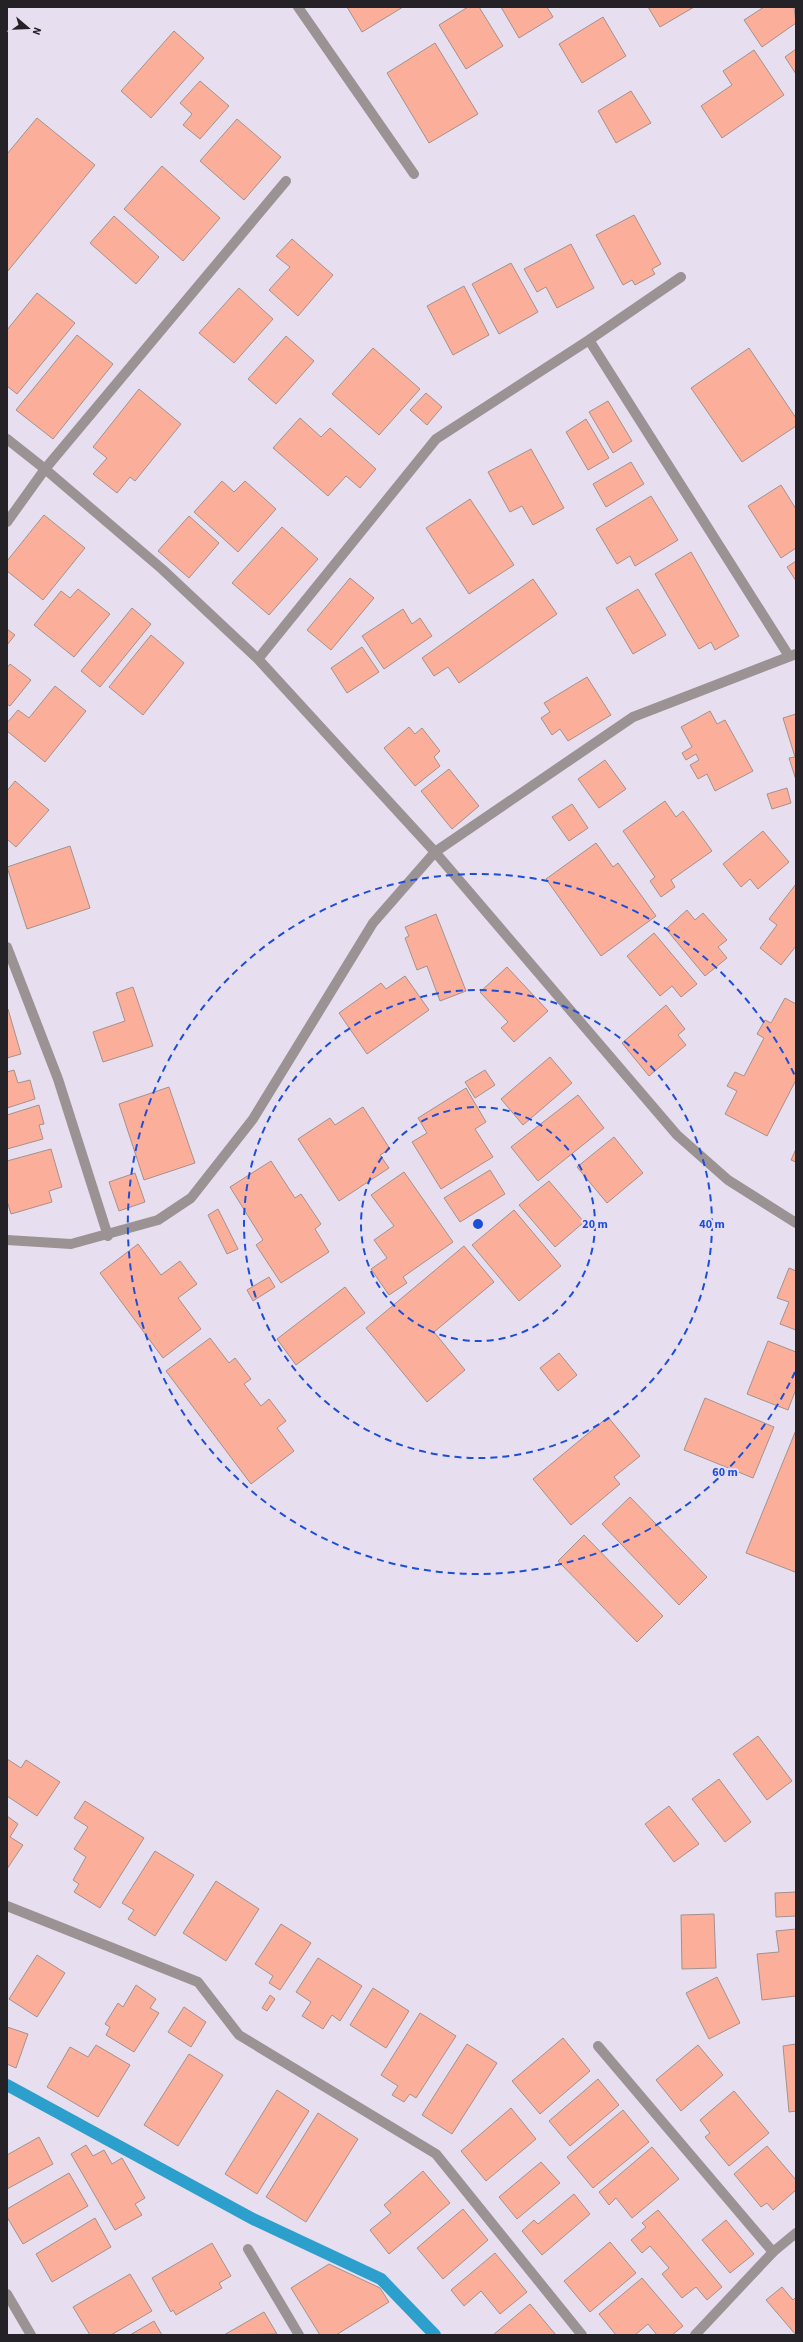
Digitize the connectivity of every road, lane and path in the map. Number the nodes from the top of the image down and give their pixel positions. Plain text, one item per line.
1 (298, 7) edge
2 (414, 174) dead end
3 (286, 181) dead end
4 (681, 277) dead end
5 (590, 340) junction
6 (7, 439) edge
7 (45, 469) junction
8 (7, 522) edge
9 (792, 655) edge
10 (258, 659) junction
11 (435, 852) junction
12 (7, 947) edge
13 (796, 1223) edge
14 (108, 1236) junction
15 (7, 1240) edge
16 (7, 1906) edge
17 (598, 2046) dead end
18 (796, 2233) edge
19 (248, 2249) dead end
20 (773, 2252) junction
21 (7, 2294) edge
22 (31, 2335) edge
23 (299, 2335) edge
24 (582, 2335) edge
25 (696, 2335) edge

1 - 2 street
3 - 7 street
4 - 5 street
5 - 9 street
5 - 10 street
6 - 7 street
7 - 8 street
7 - 10 street
9 - 11 street
10 - 11 street
11 - 13 street
11 - 14 street
12 - 14 street
14 - 15 street
16 - 24 street
17 - 20 street
18 - 20 street
19 - 23 street
20 - 25 street
21 - 22 street

